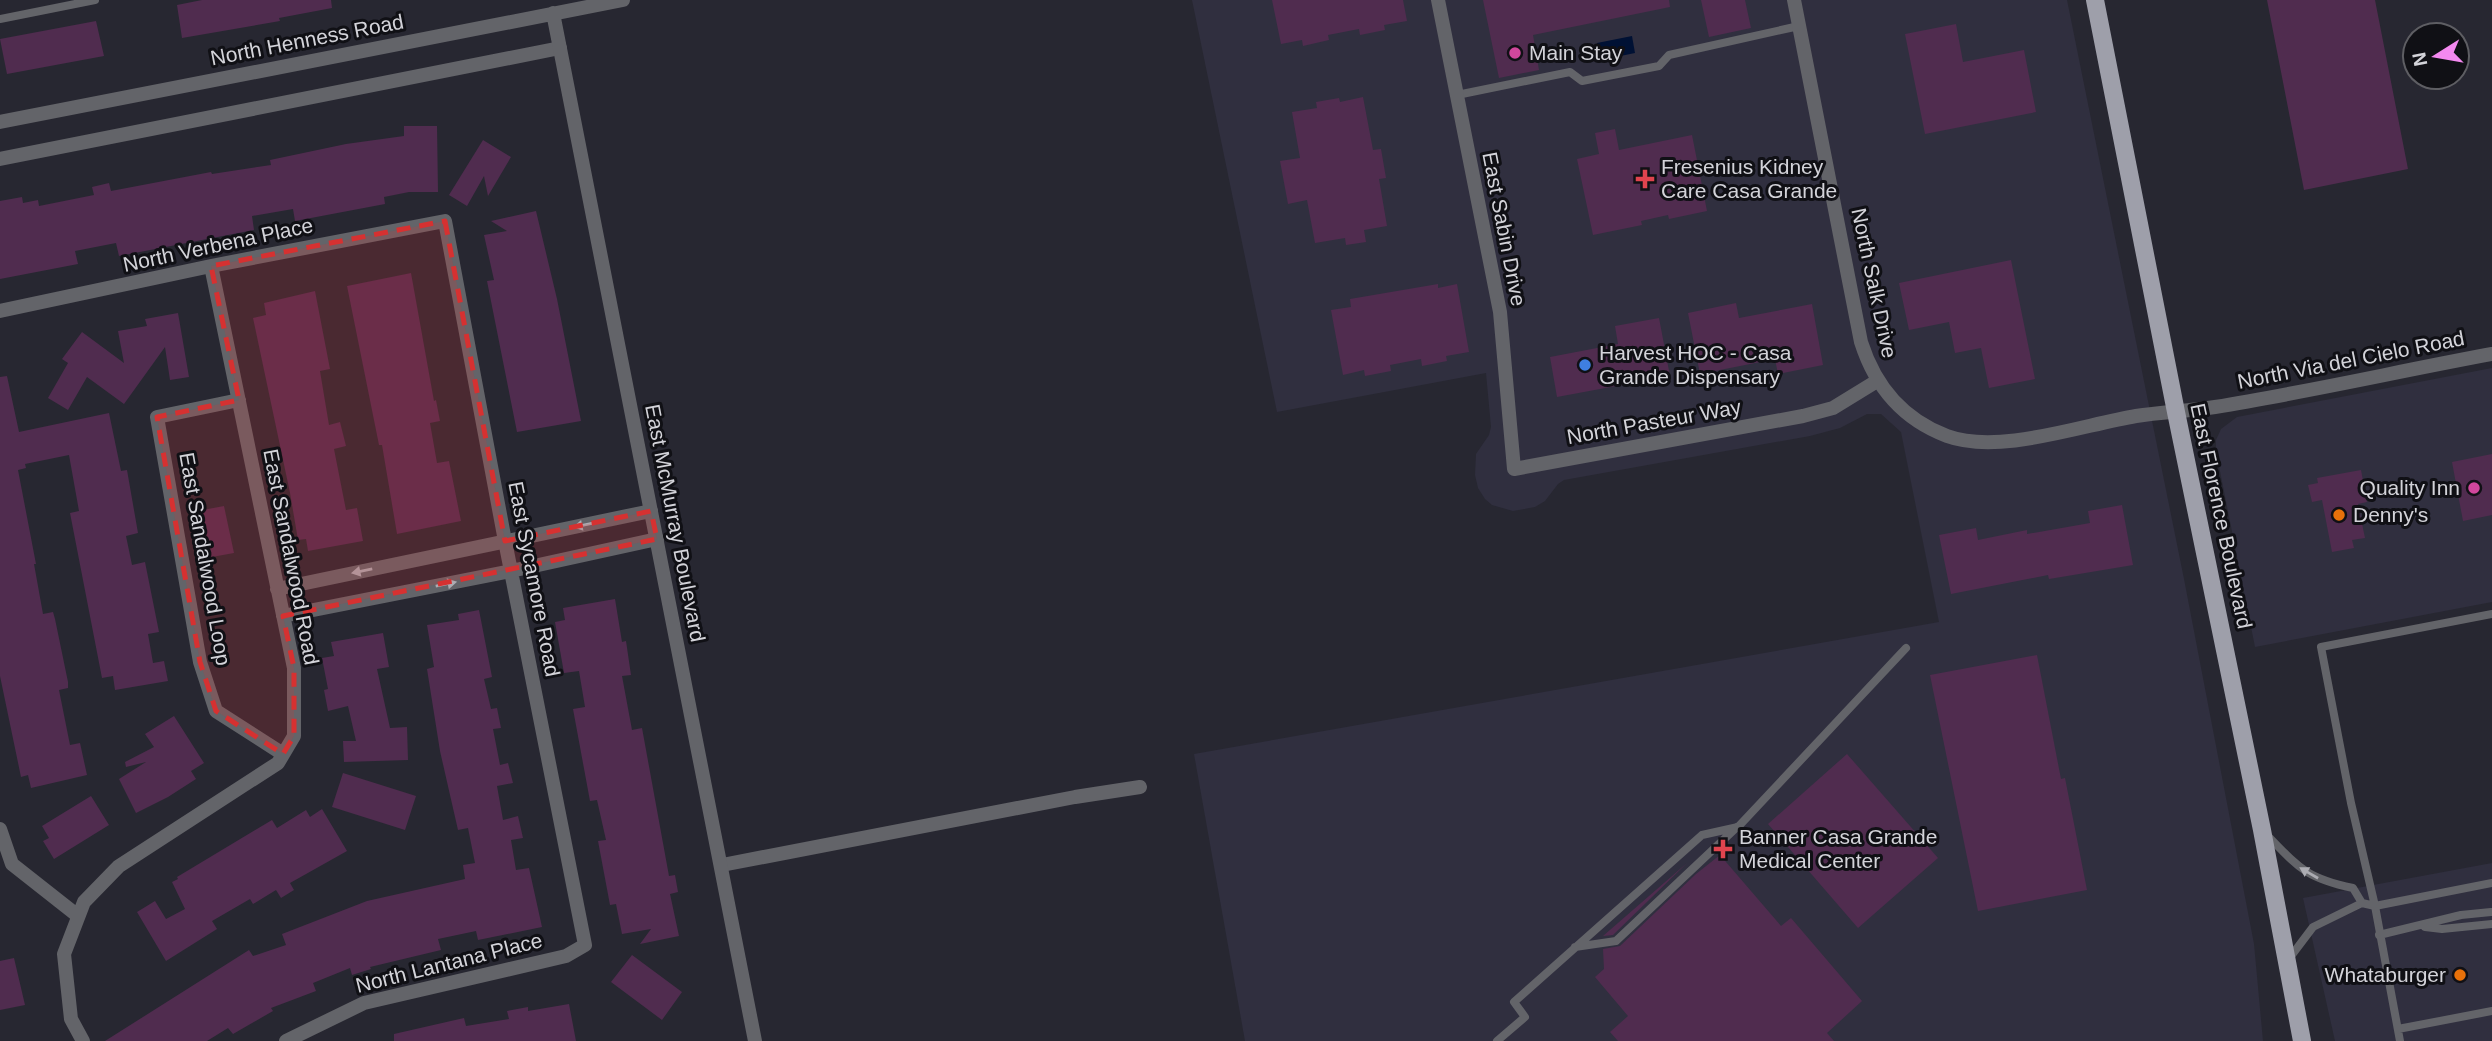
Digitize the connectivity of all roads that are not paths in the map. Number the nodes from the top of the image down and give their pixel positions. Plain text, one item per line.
1 (95, 0) edge
2 (623, 0) edge
3 (1438, 0) edge
4 (1794, 0) edge
5 (2095, 0) edge
6 (53, 4) edge
7 (552, 7) edge
8 (0, 19) edge
9 (1798, 26) junction
10 (561, 48) junction
11 (1457, 95) junction
12 (0, 122) edge
13 (0, 159) edge
14 (446, 221) joint
15 (211, 266) junction
16 (0, 311) edge
17 (2492, 354) edge
18 (1877, 382) junction
19 (239, 400) junction
20 (2176, 412) junction
21 (1514, 468) joint
22 (651, 511) junction
23 (657, 539) junction
24 (505, 541) junction
25 (511, 571) junction
26 (277, 589) junction
27 (2492, 614) edge
28 (283, 615) junction
29 (1906, 648) dead end
30 (283, 754) junction
31 (1140, 787) dead end
32 (1738, 827) junction
33 (0, 829) edge
34 (2262, 830) junction
35 (722, 865) junction
36 (2492, 883) edge
37 (2362, 903) junction
38 (2375, 906) junction
39 (2491, 912) edge
40 (78, 916) junction
41 (2492, 924) edge
42 (2418, 926) junction
43 (2379, 935) junction
44 (585, 945) joint
45 (1576, 947) junction
46 (2286, 963) junction
47 (2492, 1011) edge
48 (2398, 1029) junction
49 (83, 1041) edge
50 (286, 1041) edge
51 (755, 1041) edge
52 (1497, 1041) edge
53 (2302, 1041) edge
54 (2400, 1041) edge

1 - 6 lane
2 - 7 street, North Henness Road
3 - 11 street, East Sabin Drive
4 - 9 street, North Salk Drive
5 - 20 main road, East Florence Boulevard
6 - 8 lane
7 - 10 street, East McMurray Boulevard
7 - 12 street, North Henness Road
9 - 11 lane
9 - 18 street, North Salk Drive
10 - 13 street
10 - 22 street, East McMurray Boulevard
11 - 21 street, East Sabin Drive
14 - 15 street, North Verbena Place
14 - 24 street, East Sycamore Road
15 - 16 street, North Verbena Place
15 - 19 street, East Sandalwood Road
17 - 20 street, North Via del Cielo Road
18 - 20 street, North Salk Drive
18 - 21 street, North Pasteur Way
19 - 26 street, East Sandalwood Road
19 - 30 street, East Sandalwood Loop
20 - 34 main road, East Florence Boulevard
22 - 23 street, East McMurray Boulevard
22 -> 24 street
23 - 25 street
23 - 35 street, East McMurray Boulevard
24 - 25 street, East Sycamore Road
24 -> 26 street
28 -> 25 street
25 - 44 street, East Sycamore Road
26 - 28 street, East Sandalwood Road
27 - 38 lane
28 - 30 street, East Sandalwood Road
29 - 32 lane
30 - 40 street, East Sandalwood Road
31 - 35 street
32 - 45 lane
32 - 45 lane
33 - 40 street
37 -> 34 lane
34 - 46 main road, East Florence Boulevard
35 - 51 street, East McMurray Boulevard
36 - 38 lane
37 - 38 lane
37 - 46 lane
38 - 43 lane
39 - 42 lane
40 - 49 street, East Sandalwood Road
41 - 42 lane
42 - 43 lane
43 - 48 lane
44 - 50 street, North Lantana Place
45 - 52 lane
46 - 53 main road, East Florence Boulevard
47 - 48 lane
48 - 54 lane

